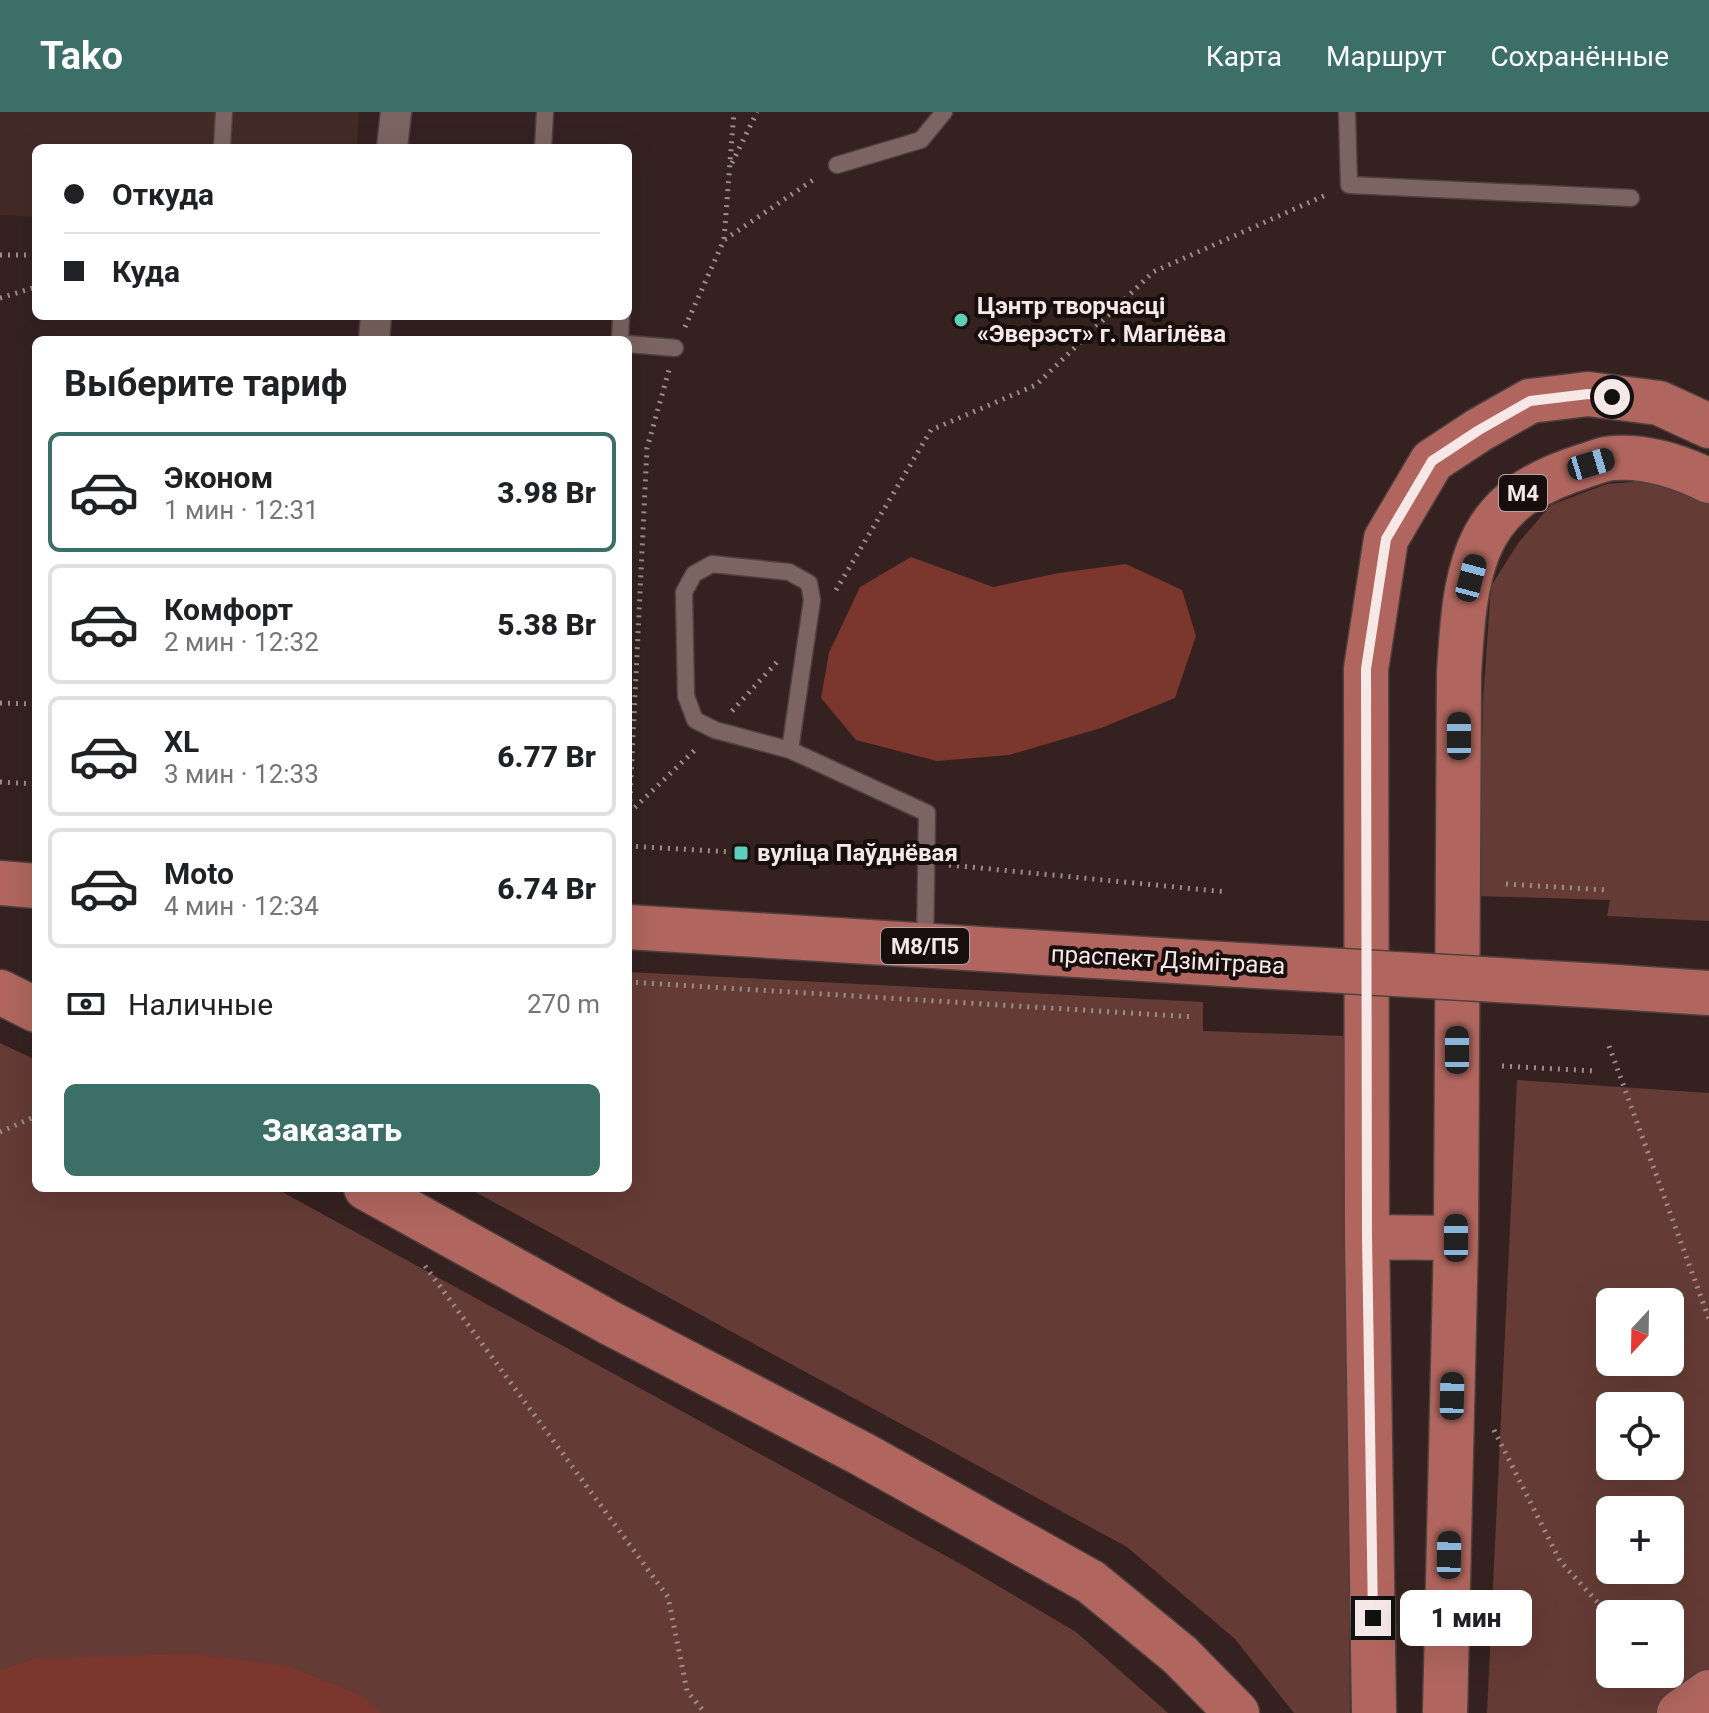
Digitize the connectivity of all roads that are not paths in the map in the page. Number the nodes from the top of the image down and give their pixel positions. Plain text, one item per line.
1 (224, 112) edge
2 (396, 112) edge
3 (545, 112) edge
4 (944, 112) edge
5 (1347, 112) edge
6 (222, 144) edge
7 (392, 144) edge
8 (543, 144) edge
9 (837, 165) road end
10 (1631, 198) dead end
11 (632, 344) edge
12 (675, 348) road end
13 (1709, 426) edge
14 (1709, 481) edge
15 (790, 750) junction
16 (0, 883) edge
17 (32, 886) edge
18 (632, 927) edge
19 (925, 946) junction
20 (0, 992) edge
21 (1709, 993) edge
22 (32, 1008) edge
23 (373, 1192) edge
24 (1367, 1237) junction
25 (1456, 1238) junction
26 (1709, 1692) edge
27 (1237, 1713) edge
28 (1374, 1713) edge
29 (1445, 1713) edge
30 (1679, 1713) edge

1 - 6 lane
2 - 7 street
3 - 8 lane
4 - 9 lane
5 - 10 lane
11 - 12 lane
13 - 24 main road
14 - 25 main road, М4
15 - 15 lane
15 - 19 lane
16 - 17 main road
18 - 19 main road, праспект Дзімітрава / М8/П5
19 - 21 main road, праспект Дзімітрава / М8/П5, bridge
20 - 22 main road
23 - 27 main road
24 - 25 main road
24 - 28 main road
25 - 29 main road, М4
26 - 30 main road

